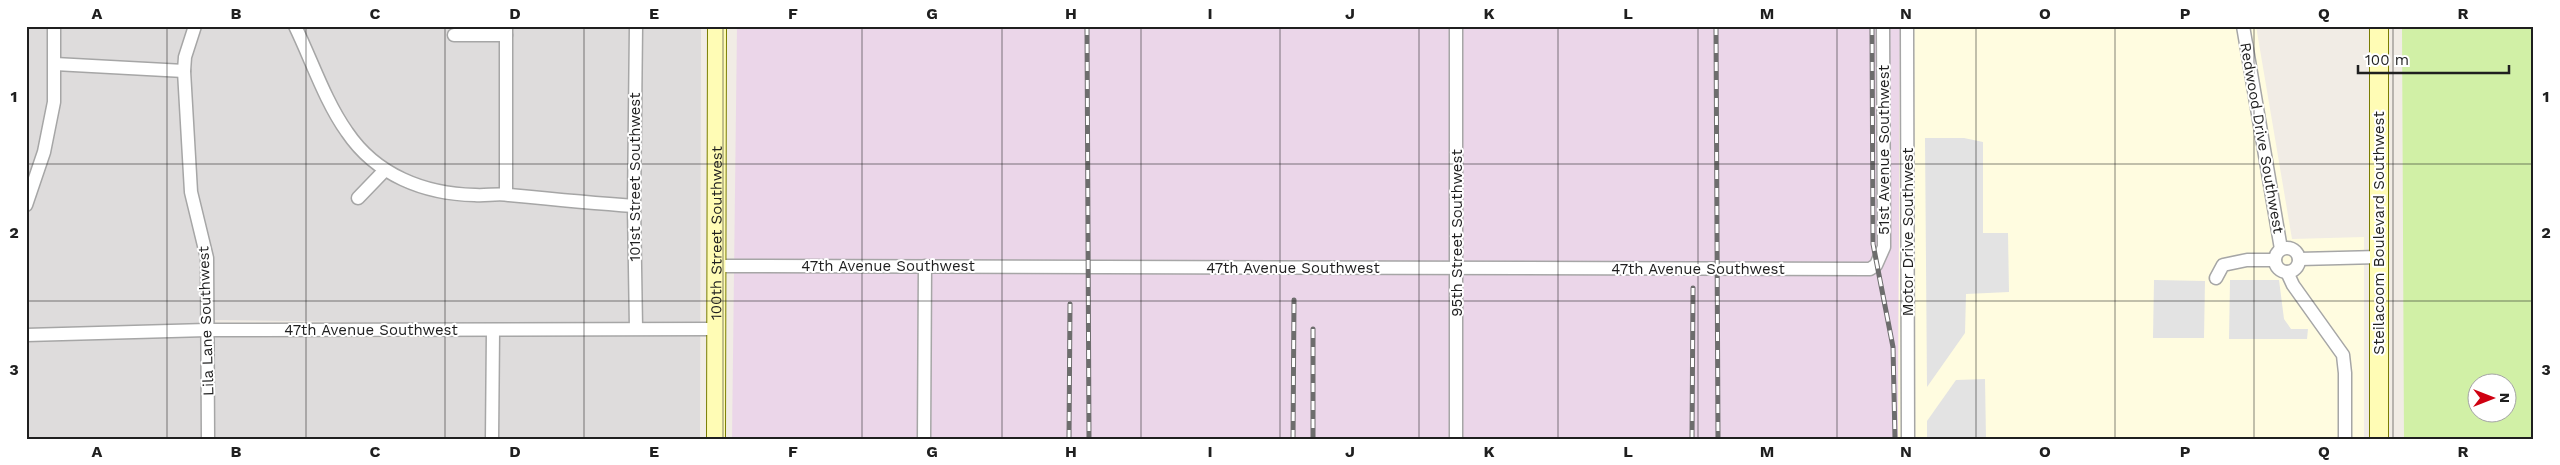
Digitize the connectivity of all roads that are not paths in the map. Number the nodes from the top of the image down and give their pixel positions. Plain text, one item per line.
1 (54, 26) edge
2 (195, 26) edge
3 (295, 26) edge
4 (636, 26) edge
5 (717, 26) edge
6 (1456, 26) edge
7 (1883, 26) edge
8 (1907, 26) edge
9 (2243, 26) edge
10 (2379, 26) edge
11 (506, 31) edge
12 (454, 34) dead end
13 (55, 64) junction
14 (184, 71) junction
15 (384, 170) junction
16 (506, 194) junction
17 (358, 198) dead end
18 (27, 201) edge
19 (634, 206) junction
20 (2278, 255) junction
21 (2379, 257) junction
22 (2299, 259) junction
23 (716, 266) junction
24 (925, 266) junction
25 (1457, 269) junction
26 (1870, 269) joint
27 (2287, 272) junction
28 (2216, 278) dead end
29 (636, 328) junction
30 (716, 329) junction
31 (207, 330) junction
32 (492, 331) junction
33 (26, 335) edge
34 (208, 439) edge
35 (492, 439) edge
36 (716, 439) edge
37 (924, 439) edge
38 (1456, 439) edge
39 (1908, 439) edge
40 (2345, 439) edge
41 (2378, 439) edge

1 - 13 street
2 - 14 street, Lila Lane Southwest
3 - 15 street
4 - 19 street, 101st Street Southwest
5 - 23 main road, 100th Street Southwest
6 - 25 street, 95th Street Southwest
7 - 26 street, 51st Avenue Southwest
8 - 39 street, Motor Drive Southwest
9 - 20 street, Redwood Drive Southwest
10 - 21 main road, Steilacoom Boulevard Southwest
11 - 12 street
11 - 16 street
13 - 14 street
13 - 18 street
14 - 31 street, Lila Lane Southwest
15 - 16 street
15 - 17 street
16 - 19 street
19 - 29 street, 101st Street Southwest
20 - 22 street
20 - 27 street
20 - 28 street
21 - 22 street
21 - 41 main road, Steilacoom Boulevard Southwest
22 - 27 street
23 - 24 street, 47th Avenue Southwest
23 - 30 main road, 100th Street Southwest
24 - 25 street, 47th Avenue Southwest
24 - 37 street
25 - 26 street, 47th Avenue Southwest
25 - 38 street, 95th Street Southwest
27 - 40 street
29 - 30 street, 47th Avenue Southwest
29 - 32 street, 47th Avenue Southwest
30 - 36 main road, 100th Street Southwest
31 - 32 street, 47th Avenue Southwest
31 - 33 street, 47th Avenue Southwest
31 - 34 street, Lila Lane Southwest
32 - 35 street

